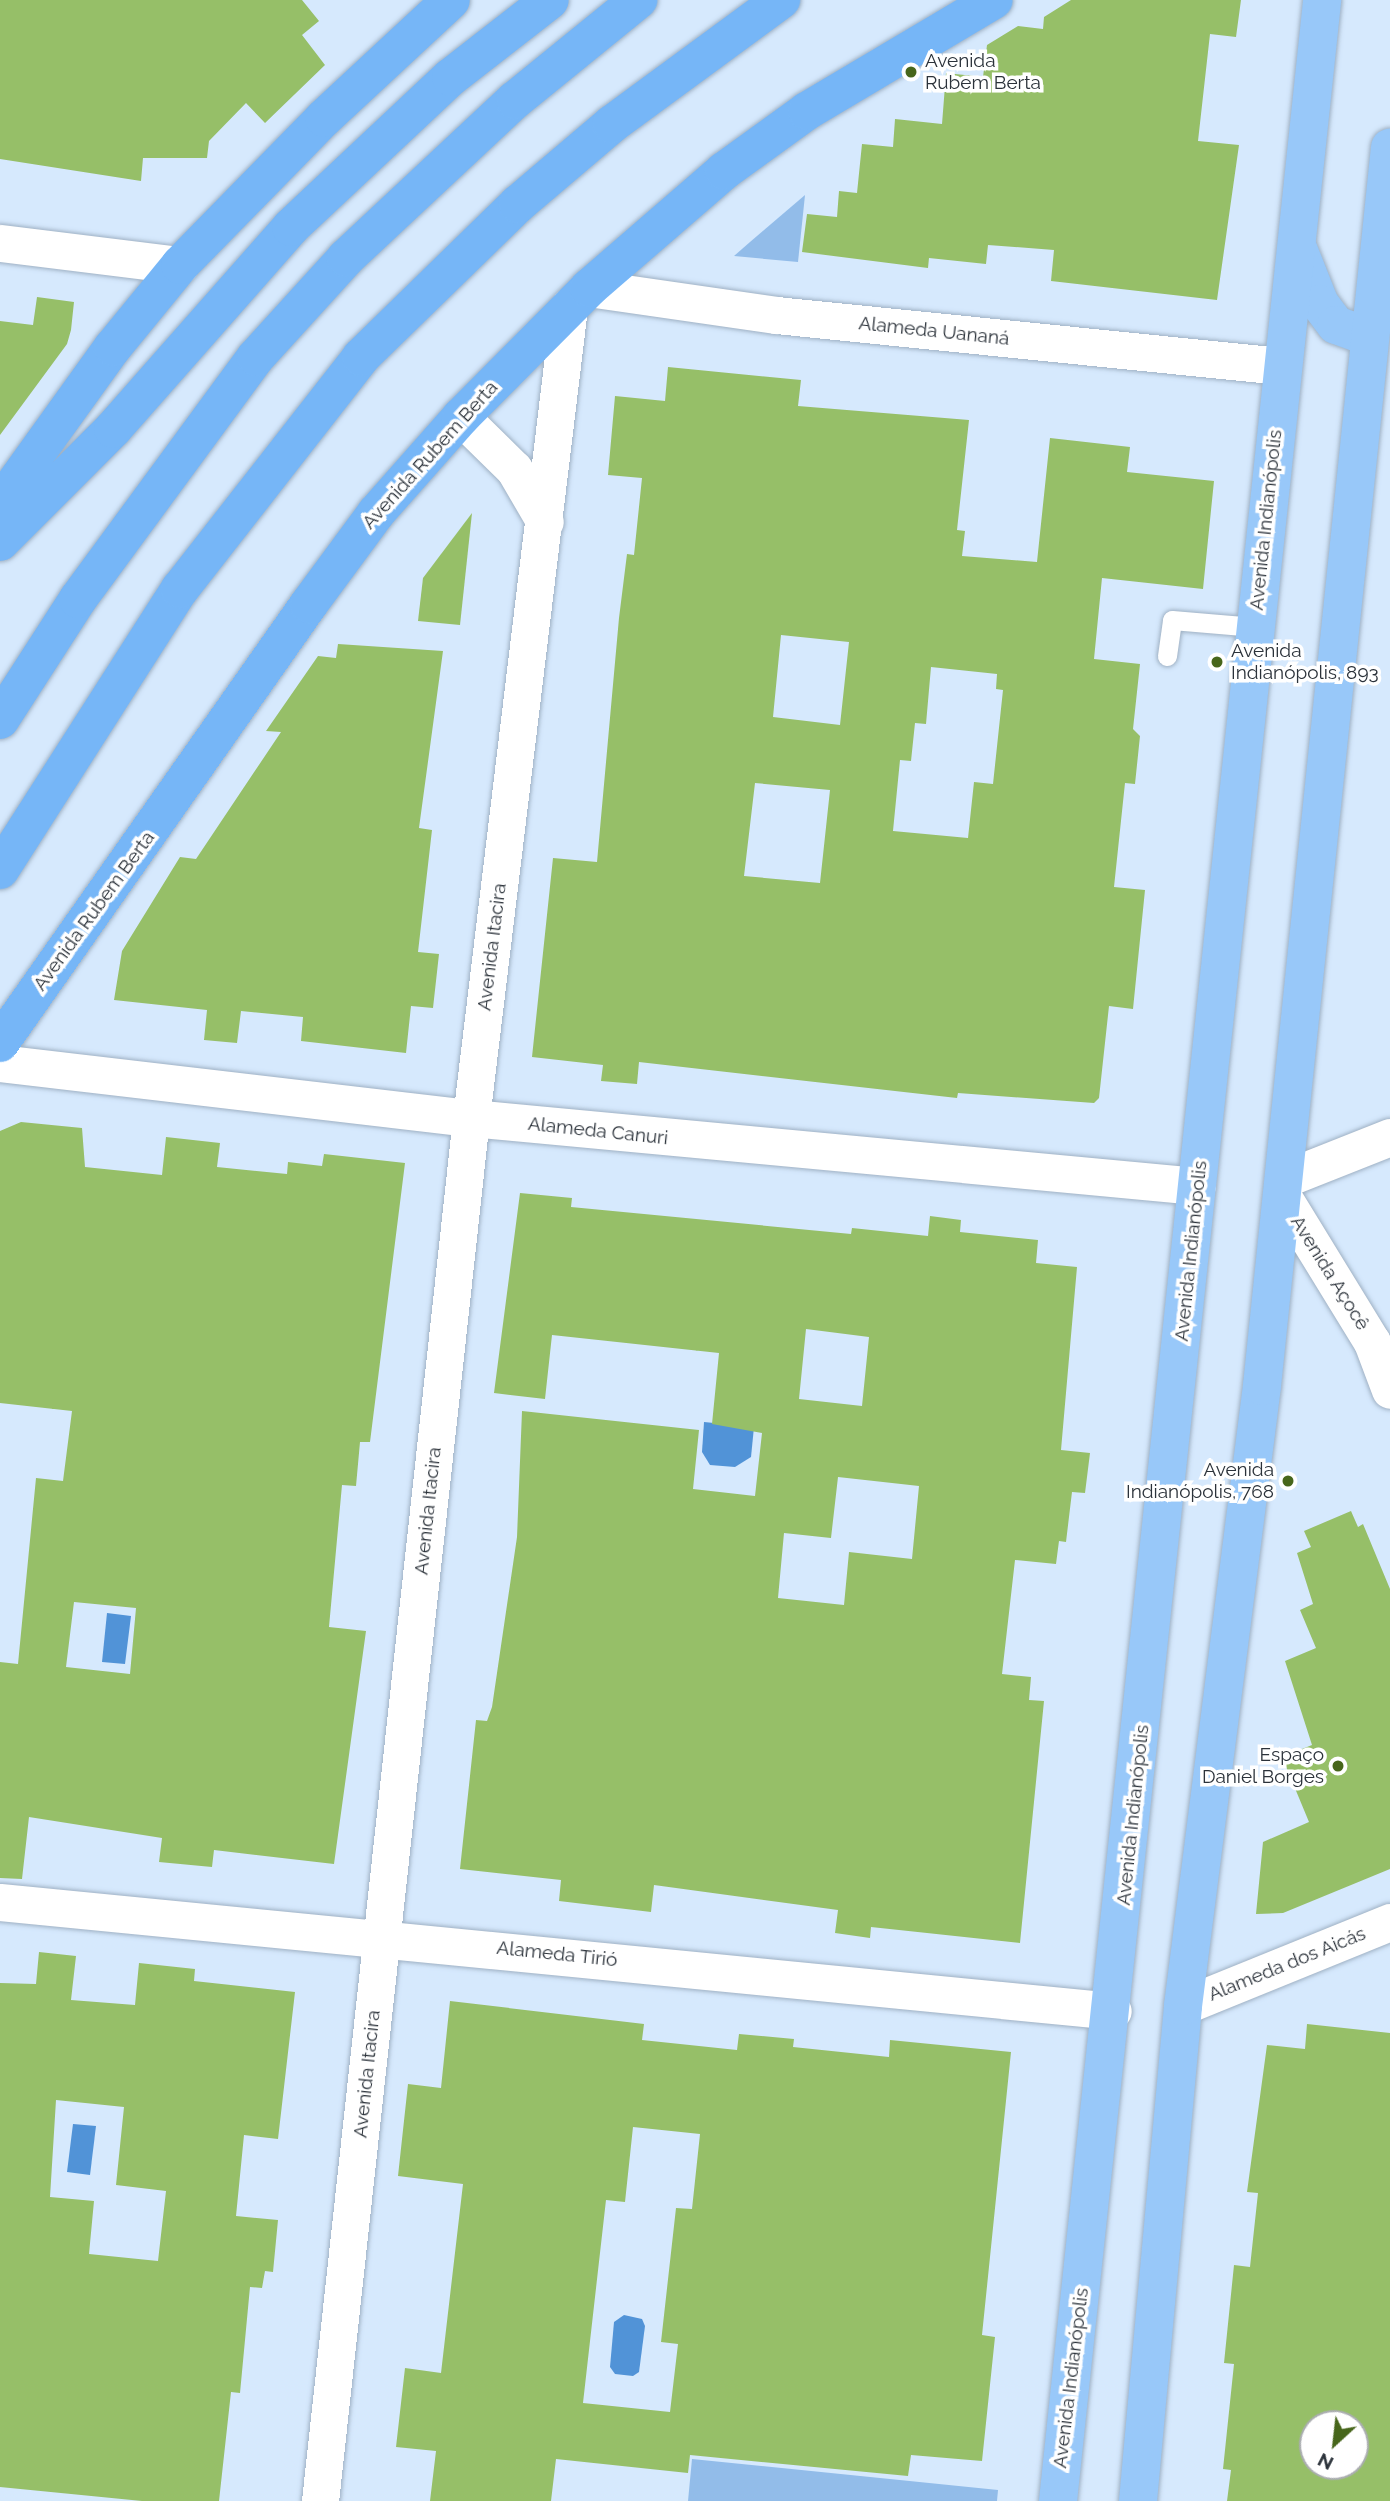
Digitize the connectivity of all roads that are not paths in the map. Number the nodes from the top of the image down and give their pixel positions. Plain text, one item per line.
1 (451, 0) edge
2 (550, 0) edge
3 (638, 0) edge
4 (781, 0) edge
5 (994, 0) edge
6 (1322, 0) edge
7 (1390, 148) edge
8 (1294, 238) junction
9 (0, 243) edge
10 (180, 265) junction
11 (579, 298) junction
12 (1380, 338) edge
13 (1281, 366) junction
14 (461, 417) junction
15 (0, 504) edge
16 (545, 522) junction
17 (0, 542) edge
18 (1255, 627) junction
19 (1167, 656) dead end
20 (0, 720) edge
21 (0, 870) edge
22 (0, 1043) edge
23 (0, 1063) edge
24 (471, 1118) junction
25 (1390, 1137) edge
26 (1198, 1186) junction
27 (1283, 1188) junction
28 (1390, 1390) edge
29 (0, 1902) edge
30 (1390, 1922) edge
31 (382, 1935) junction
32 (1183, 2006) junction
33 (1113, 2011) junction
34 (320, 2501) edge
35 (1058, 2501) edge
36 (1138, 2501) edge

1 - 10 highway
2 - 17 highway
3 - 20 highway
4 - 21 highway
5 - 11 highway, Avenida Rubem Berta
6 - 8 main road, Avenida Indianópolis
7 - 12 main road
8 - 12 main road
8 - 13 main road, Avenida Indianópolis
9 - 10 street
10 - 15 highway
11 - 13 street, Alameda Uananá
11 - 14 highway, Avenida Rubem Berta
11 - 16 street, Avenida Itacira
12 - 27 main road
13 - 18 main road, Avenida Indianópolis
14 - 16 street
14 - 22 highway, Avenida Rubem Berta
16 - 24 street, Avenida Itacira
18 - 19 lane
18 - 26 main road, Avenida Indianópolis
23 - 24 street, Alameda Canuri
24 - 26 street, Alameda Canuri
24 - 31 street, Avenida Itacira
25 - 27 street
26 - 33 main road, Avenida Indianópolis
27 - 28 street, Avenida Açocê
27 - 32 main road
29 - 31 street, Alameda Tirió
30 - 32 street, Alameda dos Aicás
31 - 33 street, Alameda Tirió
31 - 34 street, Avenida Itacira
32 - 36 main road
33 - 35 main road, Avenida Indianópolis

